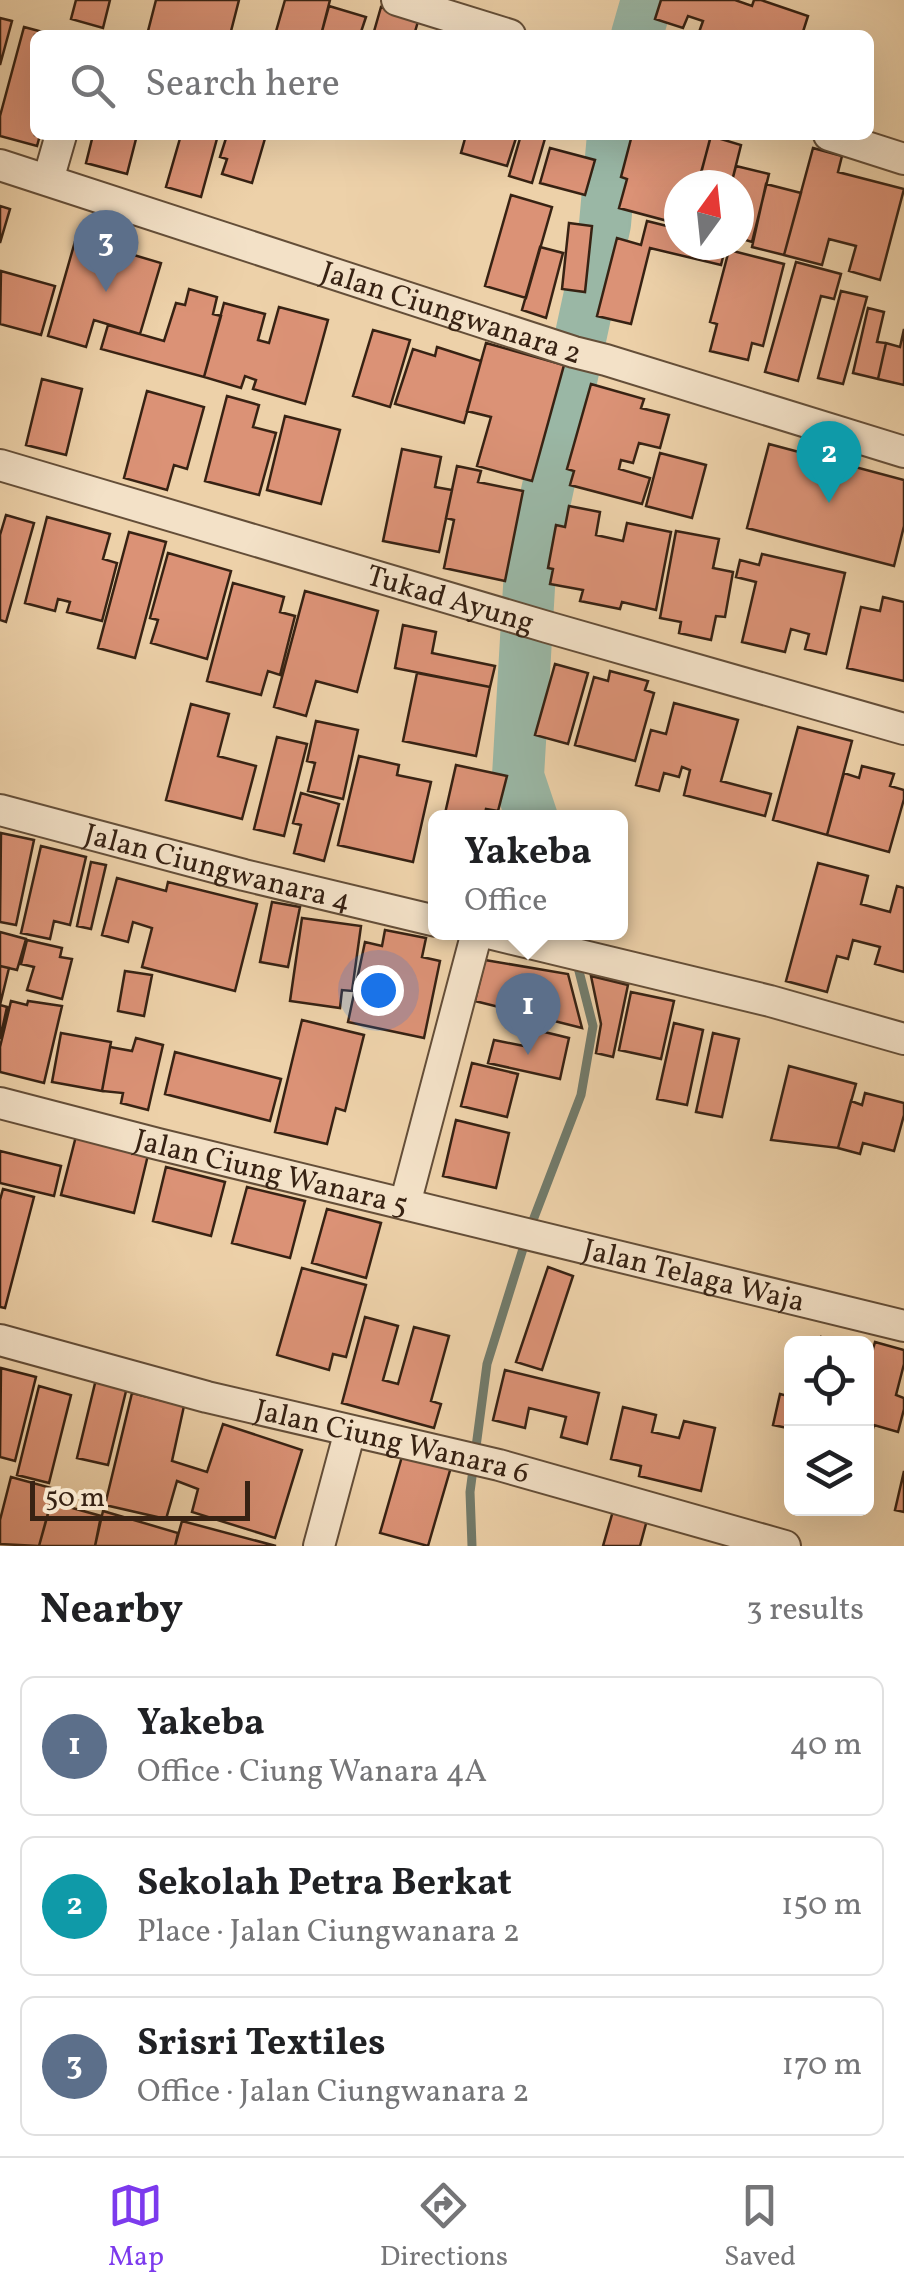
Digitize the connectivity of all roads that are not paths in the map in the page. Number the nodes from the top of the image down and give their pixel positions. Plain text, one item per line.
1 (397, 0) edge
2 (494, 30) edge
3 (60, 140) edge
4 (845, 140) edge
5 (904, 159) edge
6 (0, 164) edge
7 (48, 180) junction
8 (904, 452) edge
9 (0, 465) edge
10 (904, 729) edge
11 (0, 810) edge
12 (428, 919) edge
13 (478, 940) edge
14 (512, 940) edge
15 (904, 1038) edge
16 (0, 1103) edge
17 (404, 1204) junction
18 (542, 1237) joint
19 (904, 1326) edge
20 (0, 1340) edge
21 (350, 1430) junction
22 (319, 1546) edge
23 (784, 1546) edge

1 - 2 street
3 - 7 street
4 - 5 street
6 - 7 street, Jalan Ciungwanara 2
7 - 8 street, Jalan Ciungwanara 2
9 - 10 street, Tukad Ayung
11 - 12 street, Jalan Ciungwanara 4
13 - 17 street
14 - 15 street
16 - 17 street, Jalan Ciung Wanara 5
17 - 18 street, Jalan Ciung Wanara 5
18 - 19 street, Jalan Telaga Waja
20 - 21 street, Jalan Ciung Wanara 6
21 - 22 street
21 - 23 street, Jalan Ciung Wanara 6

